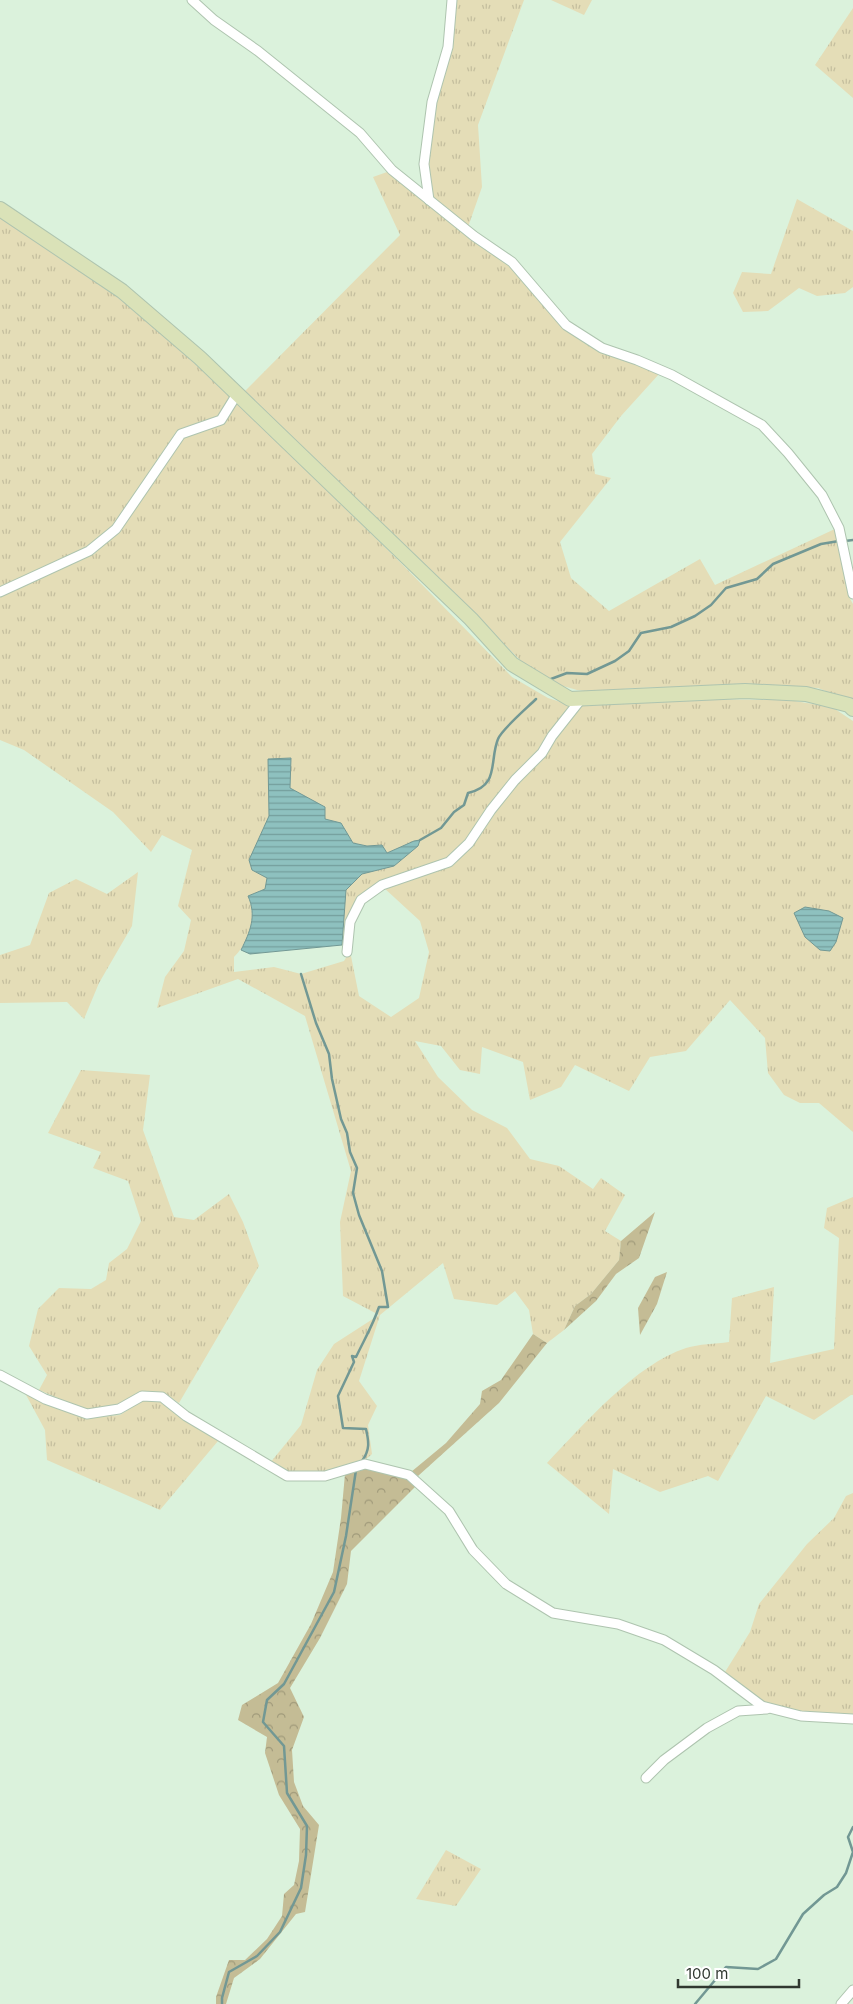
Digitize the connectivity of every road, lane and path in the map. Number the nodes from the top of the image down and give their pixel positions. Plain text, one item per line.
1 (192, 0) edge
2 (452, 0) edge
3 (429, 200) junction
4 (0, 209) edge
5 (237, 394) junction
6 (0, 592) edge
7 (853, 594) edge
8 (582, 698) junction
9 (853, 709) edge
10 (347, 952) dead end
11 (0, 1375) edge
12 (770, 1708) junction
13 (853, 1719) edge
14 (646, 1778) dead end
15 (853, 1990) edge
16 (841, 2004) edge

1 - 3 street
2 - 3 street
3 - 7 street
4 - 5 street
5 - 6 street
5 - 8 street
8 - 9 street
8 - 10 street
11 - 12 street
12 - 13 street
12 - 14 street
15 - 16 street

